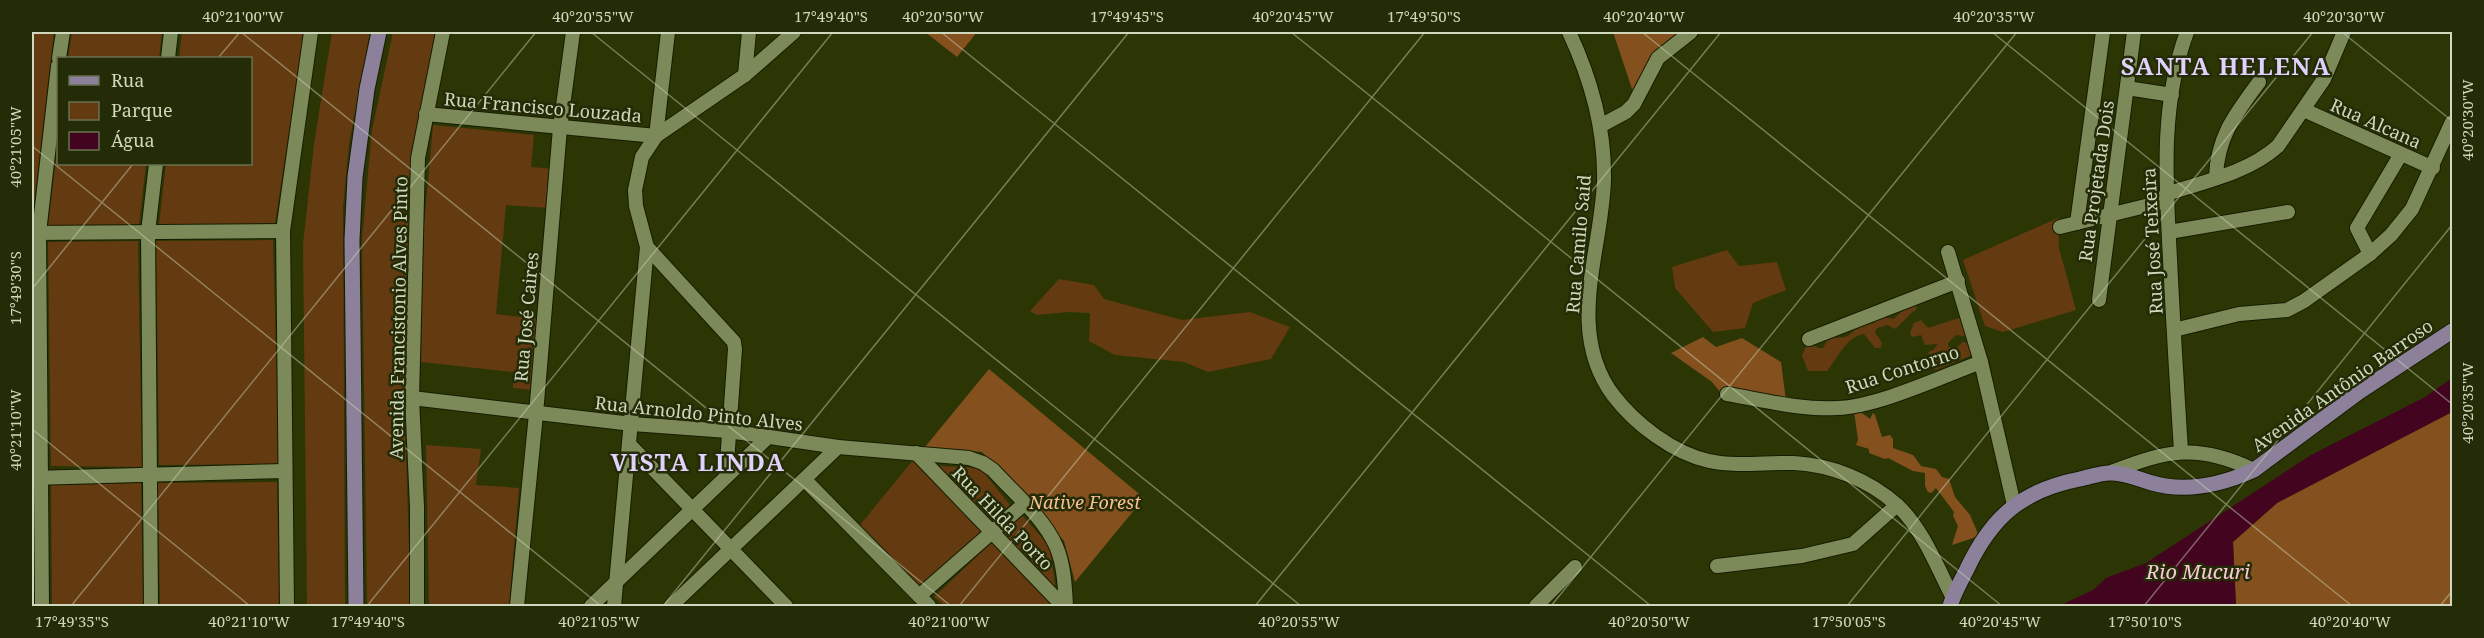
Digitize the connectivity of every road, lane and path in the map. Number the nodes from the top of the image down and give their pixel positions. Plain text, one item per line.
1 (63, 32) edge
2 (171, 32) edge
3 (310, 32) edge
4 (378, 32) edge
5 (443, 32) edge
6 (573, 32) edge
7 (668, 32) edge
8 (749, 32) edge
9 (794, 32) edge
10 (1569, 32) edge
11 (1691, 32) edge
12 (2103, 32) edge
13 (2134, 32) edge
14 (2187, 32) edge
15 (2344, 32) edge
16 (59, 57) edge
17 (168, 57) edge
18 (57, 73) edge
19 (744, 75) junction
20 (2259, 82) dead end
21 (2127, 88) junction
22 (2172, 95) junction
23 (2304, 110) junction
24 (426, 114) junction
25 (2452, 122) edge
26 (1600, 126) junction
27 (560, 128) junction
28 (656, 136) junction
29 (2400, 154) junction
30 (156, 165) edge
31 (2433, 168) junction
32 (2216, 177) junction
33 (2166, 197) junction
34 (2288, 212) dead end
35 (2109, 215) junction
36 (2077, 223) junction
37 (2060, 227) dead end
38 (283, 231) junction
39 (148, 232) junction
40 (2169, 232) junction
41 (35, 233) edge
42 (647, 248) junction
43 (1948, 252) dead end
44 (2370, 254) junction
45 (1958, 281) junction
46 (2098, 300) dead end
47 (2174, 330) junction
48 (2452, 331) edge
49 (1809, 339) dead end
50 (1981, 362) junction
51 (1727, 394) dead end
52 (412, 398) junction
53 (536, 414) junction
54 (632, 424) junction
55 (728, 431) junction
56 (768, 437) junction
57 (630, 445) junction
58 (838, 447) junction
59 (2181, 451) junction
60 (916, 453) junction
61 (2254, 470) junction
62 (285, 471) junction
63 (2111, 472) junction
64 (151, 475) junction
65 (36, 477) edge
66 (726, 477) junction
67 (805, 480) junction
68 (1024, 504) junction
69 (2014, 504) junction
70 (1897, 505) junction
71 (693, 510) junction
72 (991, 532) junction
73 (732, 549) junction
74 (1717, 566) dead end
75 (1575, 567) dead end
76 (616, 583) junction
77 (924, 601) edge
78 (1952, 602) edge
79 (42, 606) edge
80 (151, 606) edge
81 (287, 606) edge
82 (356, 606) edge
83 (417, 606) edge
84 (517, 606) edge
85 (591, 606) edge
86 (614, 606) edge
87 (671, 606) edge
88 (786, 606) edge
89 (1065, 606) edge
90 (1536, 606) edge

1 - 16 street
2 - 17 street
3 - 38 street
4 - 82 main road
5 - 24 street, Avenida Francistonio Alves Pinto
6 - 27 street, Rua José Caires
7 - 28 street
8 - 19 street
9 - 19 street
10 - 26 street, Rua Camilo Said
11 - 26 street
12 - 36 street
13 - 21 street, Rua Projetada Dois
14 - 22 street, Rua José Teixeira
15 - 23 street
18 - 41 street
19 - 28 street
20 - 32 street
21 - 22 street
21 - 35 street, Rua Projetada Dois
22 - 33 street, Rua José Teixeira
23 - 29 street, Rua Alcana
23 - 32 street
24 - 27 street, Rua Francisco Louzada
24 - 52 street, Avenida Francistonio Alves Pinto
25 - 31 street
26 - 70 street, Rua Camilo Said
27 - 28 street, Rua Francisco Louzada
27 - 53 street, Rua José Caires
28 - 42 street
29 - 31 street, Rua Alcana
29 - 44 street
30 - 39 street
31 - 44 street
32 - 33 street
33 - 35 street
33 - 40 street, Rua José Teixeira
34 - 40 street
35 - 36 street
35 - 46 street, Rua Projetada Dois
36 - 37 street
38 - 39 street
38 - 62 street
39 - 41 street
39 - 64 street
40 - 47 street, Rua José Teixeira
41 - 65 street
42 - 54 street
42 - 55 street
43 - 45 street, Rua Contorno
44 - 47 street
45 - 49 street
45 - 50 street, Rua Contorno
47 - 59 street, Rua José Teixeira
48 - 61 main road, Avenida Antônio Barroso
50 - 51 street, Rua Contorno
50 - 69 street, Rua Contorno
52 - 53 street, Rua Arnoldo Pinto Alves
52 - 83 street, Avenida Francistonio Alves Pinto
53 - 54 street, Rua Arnoldo Pinto Alves
53 - 84 street, Rua José Caires
54 - 55 street, Rua Arnoldo Pinto Alves
54 - 57 street
55 - 56 street, Rua Arnoldo Pinto Alves
55 - 66 street
56 - 58 street, Rua Arnoldo Pinto Alves
56 - 66 street
57 - 71 street
57 - 76 street
58 - 60 street, Rua Arnoldo Pinto Alves
58 - 67 street
59 - 61 street, Avenida Antônio Barroso
59 - 63 street, Avenida Antônio Barroso
60 - 68 street, Rua Arnoldo Pinto Alves
60 - 72 street, Rua Hilda Porto
61 - 63 main road, Avenida Antônio Barroso
62 - 64 street
62 - 81 street
63 - 69 main road
64 - 65 street
64 - 80 street
65 - 79 street
66 - 71 street
67 - 73 street
67 - 77 street
68 - 72 street
68 - 89 street
69 - 78 main road
70 - 74 street
70 - 78 street, Rua Camilo Said
71 - 73 street
71 - 76 street
72 - 77 street
72 - 89 street, Rua Hilda Porto
73 - 87 street
73 - 88 street
75 - 90 street
76 - 85 street
76 - 86 street

